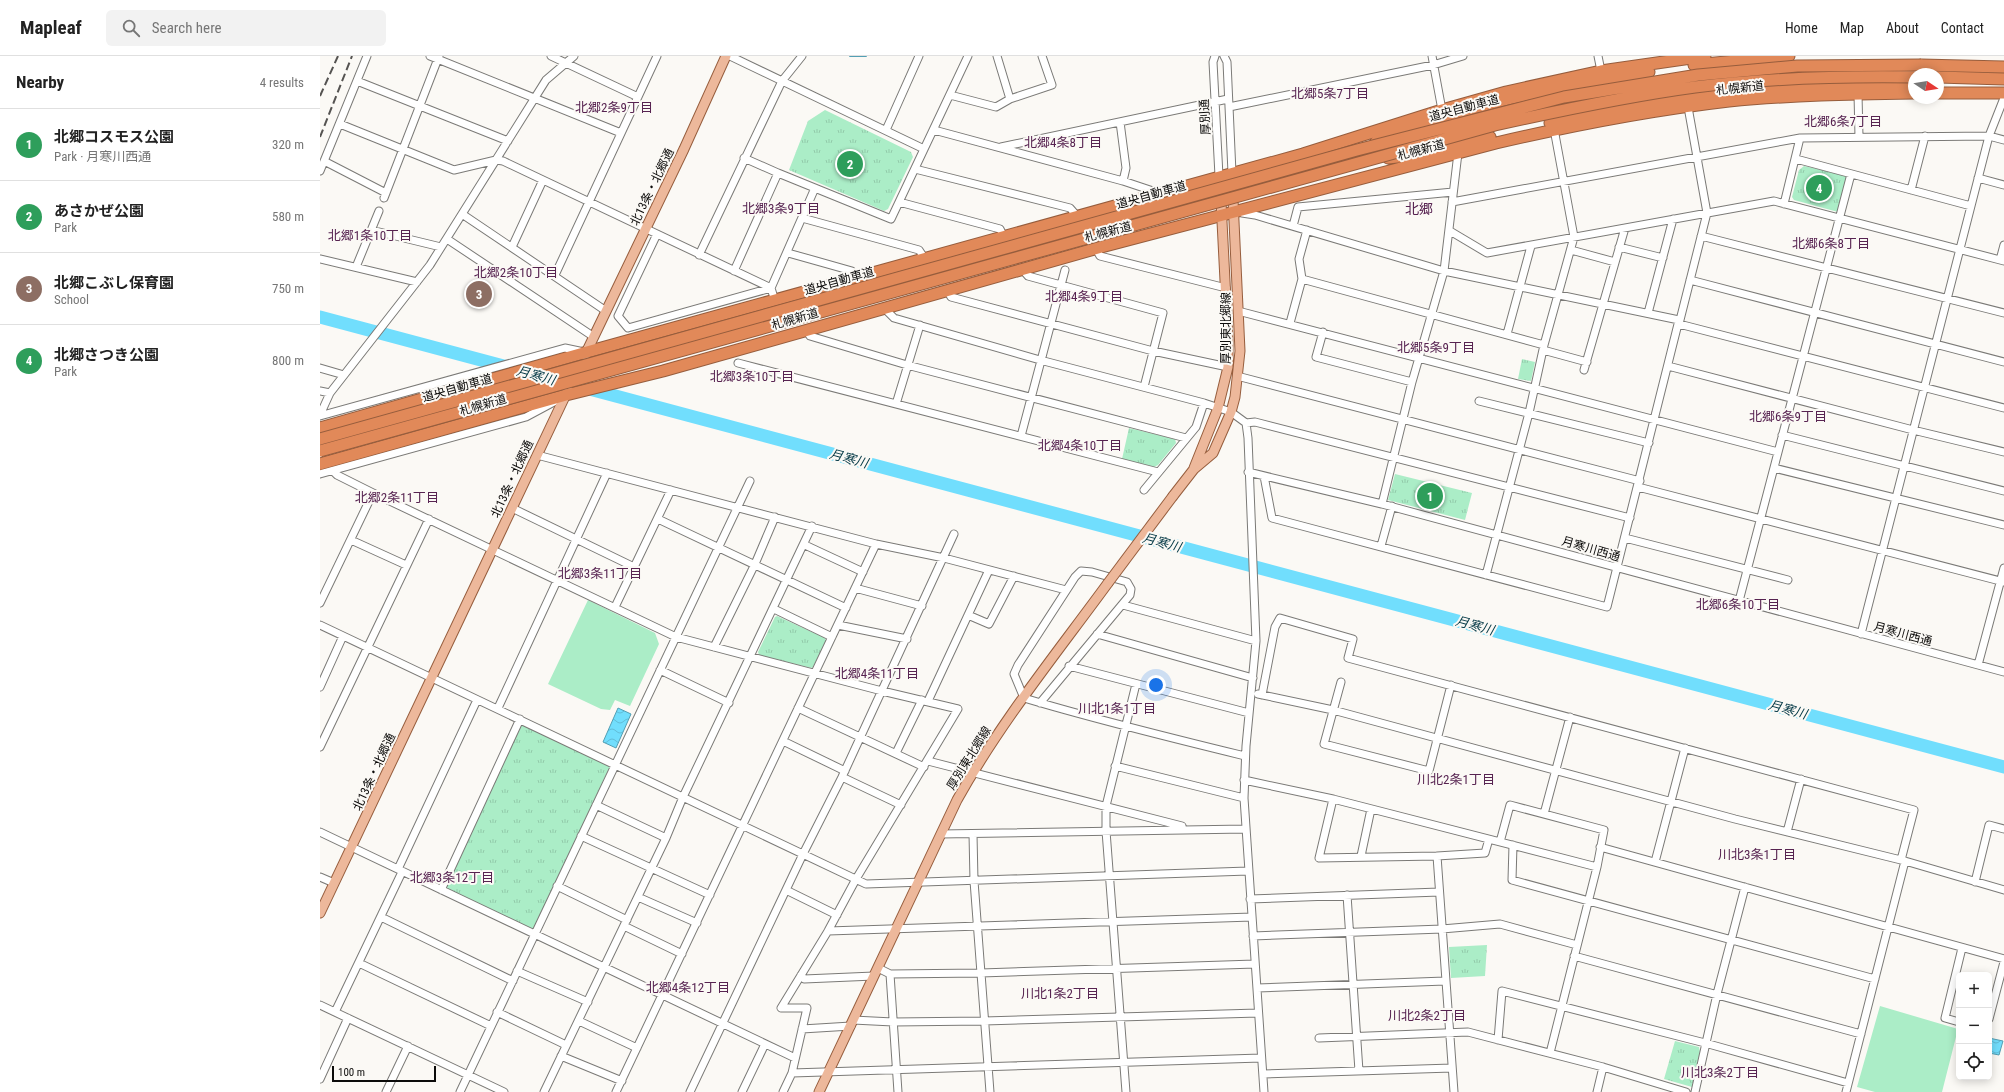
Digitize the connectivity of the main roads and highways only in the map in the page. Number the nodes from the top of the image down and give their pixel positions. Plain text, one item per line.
1 (726, 56) edge
2 (1705, 56) edge
3 (1789, 56) edge
4 (2004, 67) edge
5 (1908, 77) edge
6 (1944, 77) edge
7 (2004, 79) edge
8 (1908, 87) edge
9 (1908, 93) edge
10 (1944, 93) edge
11 (2004, 93) edge
12 (1357, 150) junction
13 (1367, 160) junction
14 (1232, 173) junction
15 (1220, 176) junction
16 (1235, 212) junction
17 (1222, 216) junction
18 (587, 352) junction
19 (566, 395) junction
20 (320, 428) edge
21 (320, 439) edge
22 (320, 452) edge
23 (320, 464) edge
24 (1194, 469) junction
25 (320, 913) edge
26 (819, 1092) edge

1 - 18 main road, 北13条・北郷通
2 - 14 highway, 札幌新道
3 - 12 highway, bridge
4 - 12 highway, 道央自動車道, bridge
5 - 13 highway, 道央自動車道, bridge
6 - 7 highway
8 - 13 highway, bridge
9 - 16 highway, 札幌新道
10 - 11 highway
12 - 21 highway, 道央自動車道, bridge
13 - 22 highway, 道央自動車道, bridge
14 - 15 highway, 札幌新道
14 - 16 main road, 厚別東北郷線
15 - 17 main road, 厚別東北郷線
15 - 18 highway, 札幌新道
16 - 17 highway, 札幌新道
16 - 24 main road, 厚別東北郷線
17 - 19 highway, 札幌新道
17 - 24 main road, 厚別東北郷線
18 - 19 main road, 北13条・北郷通, bridge
18 - 20 highway, 札幌新道
19 - 23 highway, 札幌新道
19 - 25 main road, 北13条・北郷通
24 - 26 main road, 厚別東北郷線, bridge

